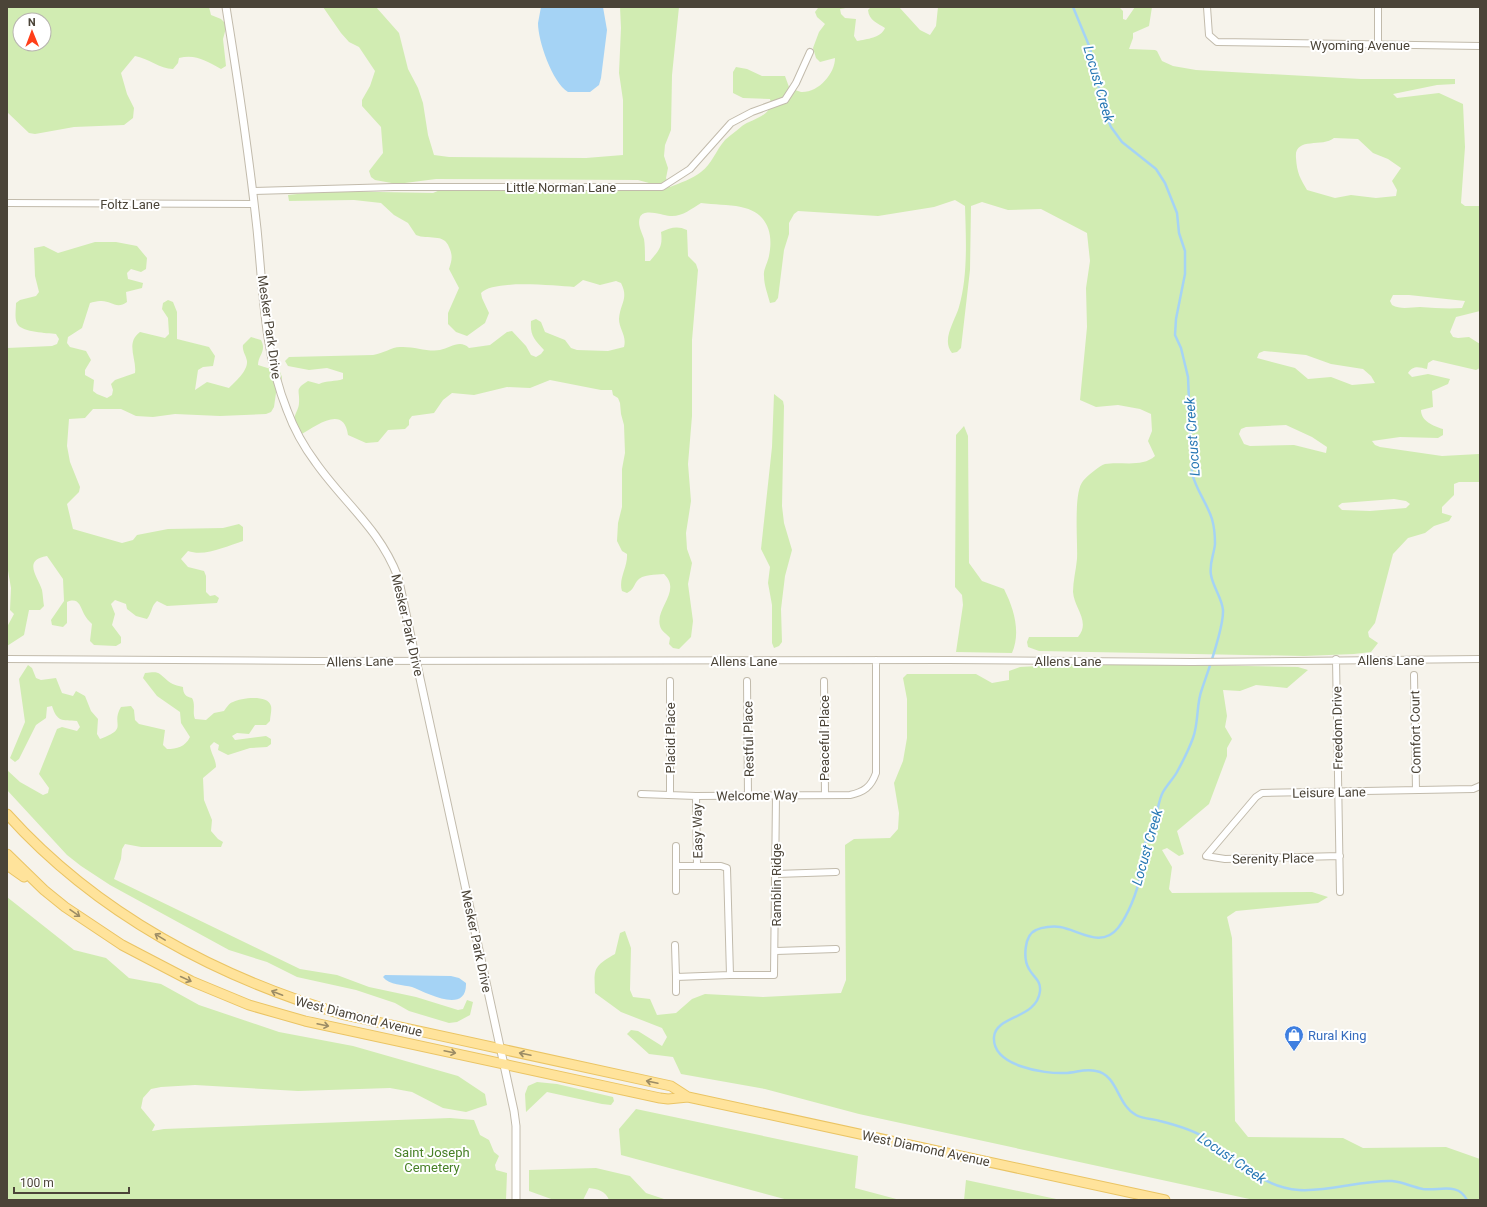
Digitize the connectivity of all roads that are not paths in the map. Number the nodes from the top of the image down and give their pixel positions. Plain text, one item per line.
1 (226, 7) edge
2 (1207, 7) edge
3 (1378, 7) edge
4 (1378, 44) junction
5 (1480, 46) edge
6 (810, 52) dead end
7 (253, 191) junction
8 (7, 203) edge
9 (254, 204) junction
10 (1480, 658) edge
11 (7, 659) edge
12 (417, 660) junction
13 (876, 660) junction
14 (1336, 660) junction
15 (1414, 675) dead end
16 (670, 681) dead end
17 (747, 681) dead end
18 (824, 681) dead end
19 (1480, 786) edge
20 (1416, 790) junction
21 (1338, 791) junction
22 (641, 794) dead end
23 (670, 795) junction
24 (776, 795) junction
25 (824, 795) junction
26 (696, 796) junction
27 (748, 796) junction
28 (7, 814) edge
29 (676, 846) dead end
30 (7, 854) edge
31 (1206, 856) joint
32 (1340, 856) junction
33 (7, 866) edge
34 (676, 866) junction
35 (698, 866) junction
36 (836, 872) dead end
37 (776, 874) junction
38 (44, 890) junction
39 (676, 891) dead end
40 (1340, 892) dead end
41 (675, 945) dead end
42 (836, 949) dead end
43 (776, 951) junction
44 (730, 976) junction
45 (676, 977) junction
46 (676, 992) dead end
47 (501, 1049) junction
48 (504, 1064) junction
49 (688, 1097) junction
50 (516, 1200) edge
51 (1165, 1200) edge

1 - 7 street, Mesker Park Drive
2 - 4 street, Wyoming Avenue
3 - 4 street
4 - 5 street, Wyoming Avenue
6 - 7 street, Little Norman Lane
7 - 9 street, Mesker Park Drive
8 - 9 street, Foltz Lane
9 - 12 street, Mesker Park Drive
10 - 14 street, Allens Lane
11 - 12 street, Allens Lane
12 - 13 street, Allens Lane
12 - 47 street, Mesker Park Drive
13 - 14 street, Allens Lane
13 - 25 street, Welcome Way
14 - 21 street, Freedom Drive
15 - 20 street, Comfort Court
16 - 23 street, Placid Place
17 - 27 street, Restful Place
18 - 25 street, Peaceful Place
19 - 20 street, Leisure Lane
20 - 21 street, Leisure Lane
21 - 31 street, Leisure Lane
21 - 32 street, Freedom Drive
22 - 23 street, Welcome Way
23 - 26 street, Welcome Way
24 - 25 street, Welcome Way
24 - 27 street, Welcome Way
24 - 37 street, Ramblin Ridge
26 - 27 street, Welcome Way
26 - 35 street, Easy Way
47 -> 28 main road, West Diamond Avenue
29 - 34 street
30 - 38 main road, West Diamond Avenue
31 - 32 street, Serenity Place
32 - 40 street, Freedom Drive
33 - 38 main road
34 - 35 street
34 - 39 street
35 - 44 street
36 - 37 street
37 - 43 street, Ramblin Ridge
38 -> 48 main road, West Diamond Avenue
41 - 45 street
42 - 43 street
43 - 44 street, Ramblin Ridge
44 - 45 street
45 - 46 street
47 - 48 street, Mesker Park Drive
49 -> 47 main road, West Diamond Avenue
48 - 49 main road, West Diamond Avenue
48 - 50 street, Mesker Park Drive
49 - 51 main road, West Diamond Avenue

